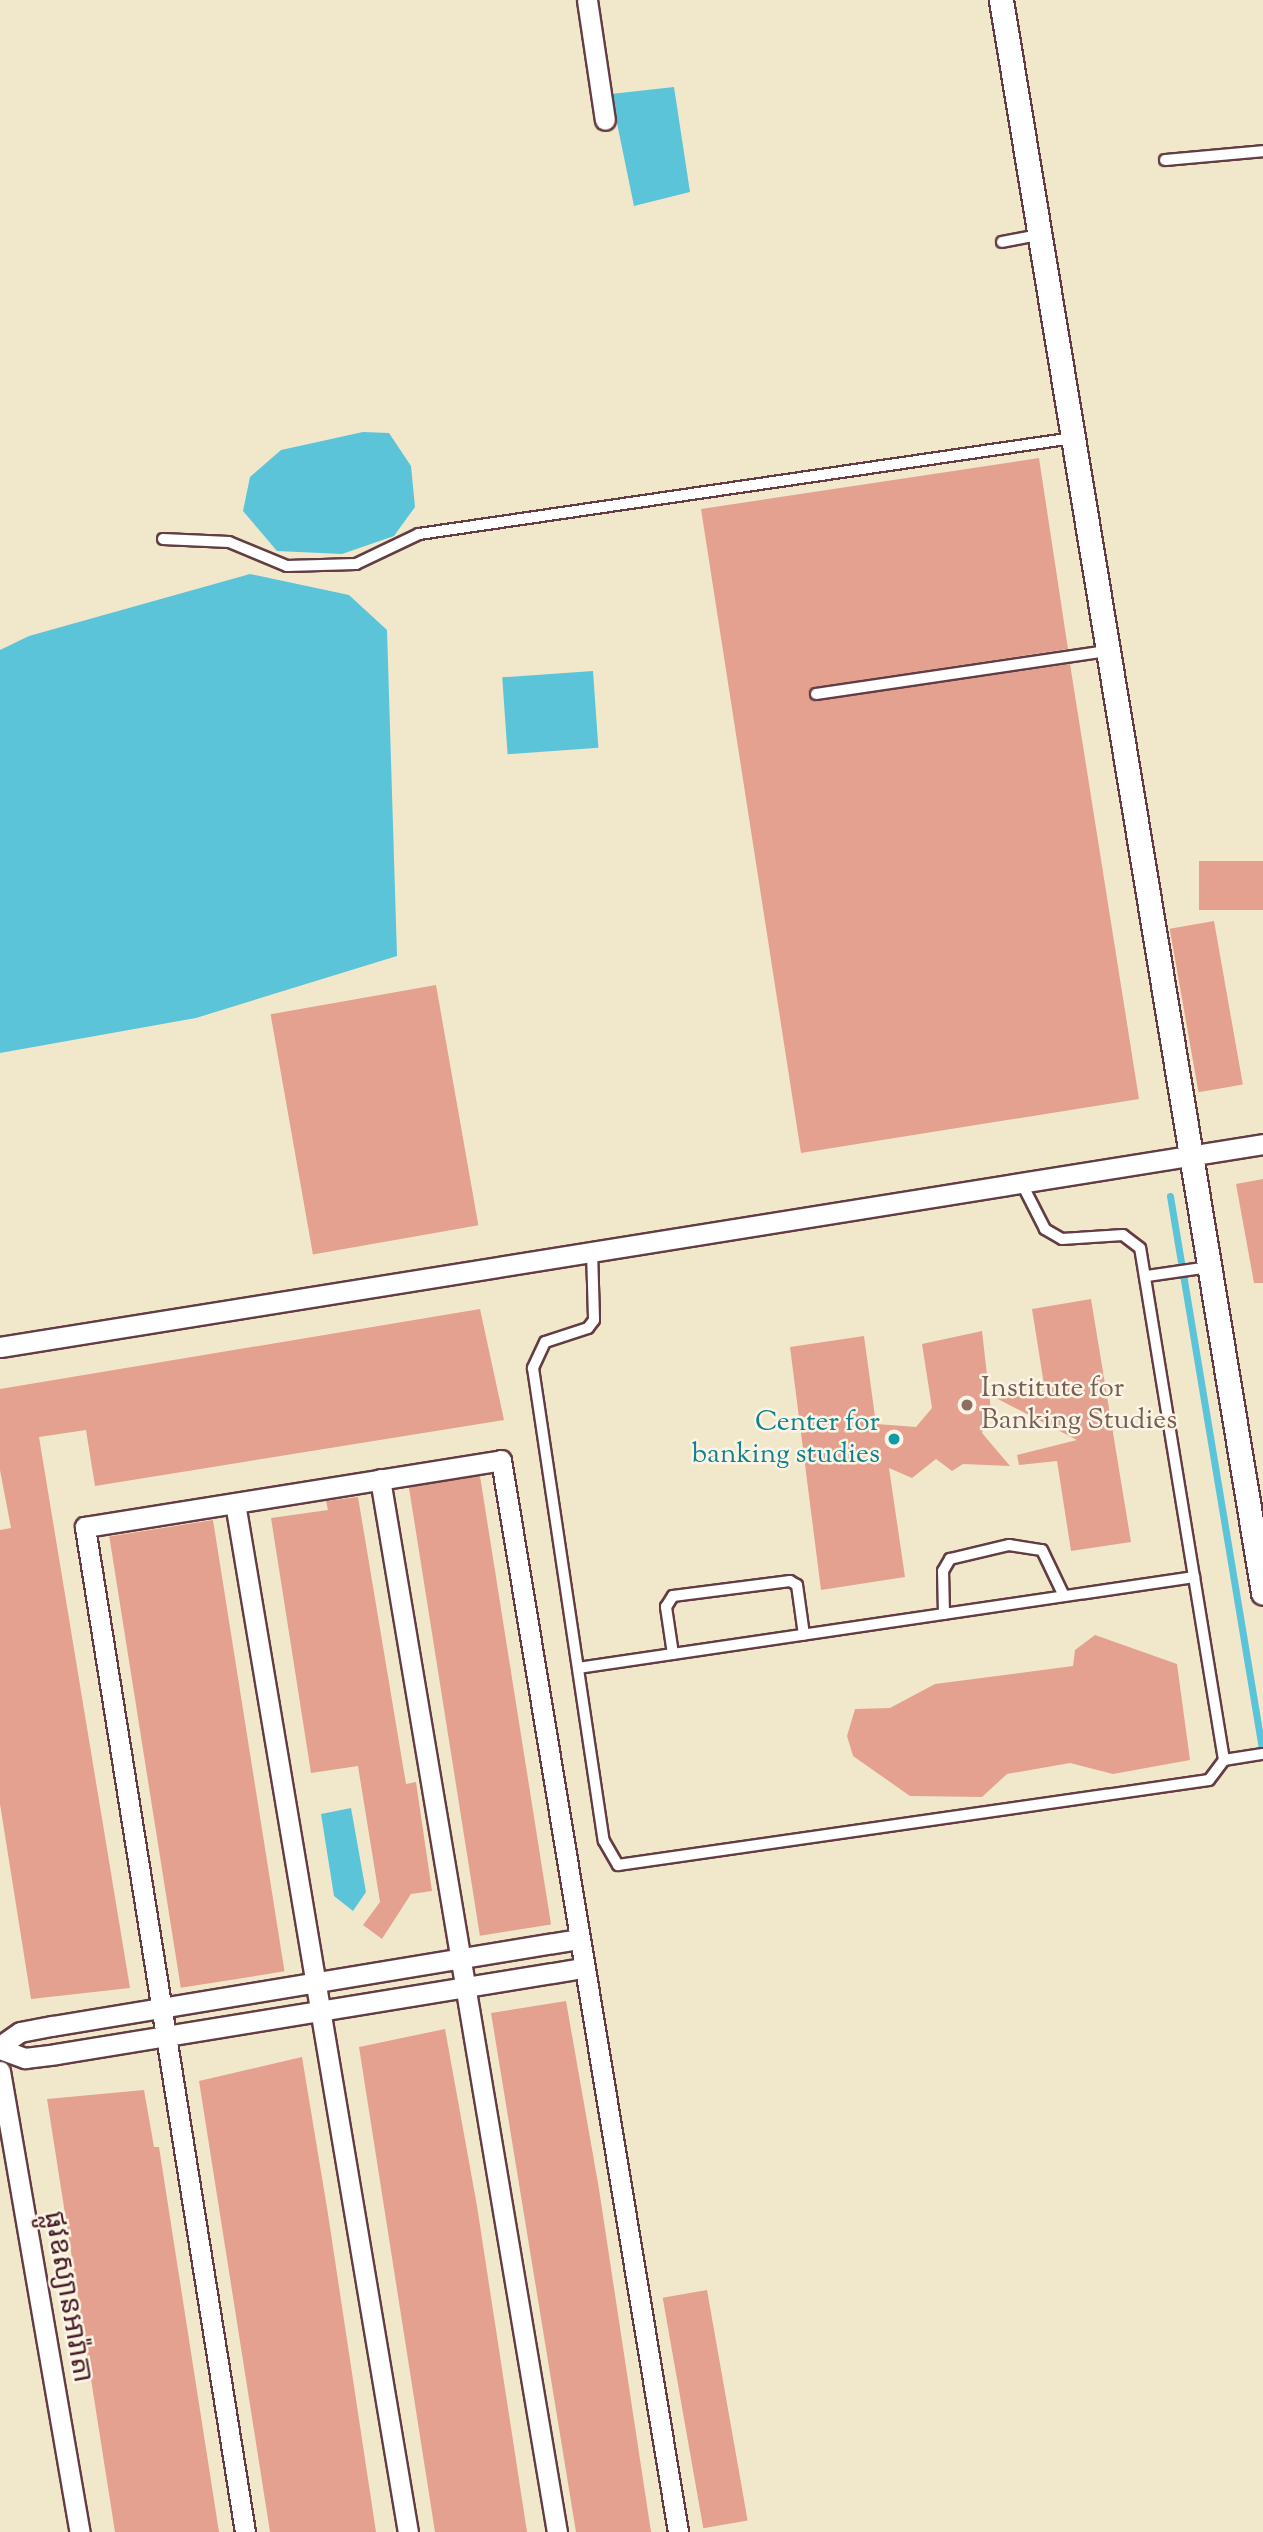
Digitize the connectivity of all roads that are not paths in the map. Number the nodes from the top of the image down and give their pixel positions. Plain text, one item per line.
1 (587, 0) edge
2 (1001, 0) edge
3 (605, 120) dead end
4 (1263, 151) edge
5 (1165, 160) dead end
6 (1040, 235) junction
7 (1002, 242) dead end
8 (1073, 438) junction
9 (163, 539) dead end
10 (1107, 651) junction
11 (816, 694) dead end
12 (1263, 1144) edge
13 (1191, 1154) junction
14 (1021, 1181) junction
15 (592, 1251) junction
16 (1203, 1268) junction
17 (1147, 1276) junction
18 (0, 1347) edge
19 (380, 1479) junction
20 (235, 1503) junction
21 (1194, 1577) junction
22 (1263, 1593) edge
23 (1064, 1596) junction
24 (944, 1614) junction
25 (804, 1635) junction
26 (673, 1654) junction
27 (578, 1668) junction
28 (1263, 1754) edge
29 (1224, 1760) junction
30 (578, 1939) junction
31 (459, 1958) junction
32 (583, 1968) junction
33 (315, 1983) junction
34 (464, 1988) junction
35 (162, 2007) junction
36 (320, 2011) junction
37 (166, 2037) junction
38 (0, 2048) edge
39 (0, 2071) edge
40 (80, 2532) edge
41 (245, 2532) edge
42 (408, 2532) edge
43 (557, 2532) edge
44 (678, 2532) edge

1 - 3 street
2 - 6 street
4 - 5 lane
6 - 7 lane
6 - 8 street
8 - 9 lane
8 - 10 street
10 - 11 lane
10 - 13 street
12 - 13 street
13 - 14 street
13 - 16 street
14 - 15 street
14 - 17 lane
15 - 18 street
15 - 27 lane
16 - 17 lane
16 - 22 street
17 - 21 lane
19 - 20 street
19 - 30 street
19 - 31 street
20 - 33 street
20 - 35 street
21 - 23 lane
21 - 29 lane
23 - 24 lane
23 - 24 lane
24 - 25 lane
25 - 26 lane
25 - 26 lane
26 - 27 lane
27 - 29 lane
28 - 29 lane
30 - 31 street
30 - 32 street
31 - 33 street
31 - 34 street
32 - 34 street
32 - 44 street
33 - 35 street
33 - 36 street
34 - 36 street
34 - 43 street
35 - 37 street
35 - 38 street
36 - 37 street
36 - 42 street
37 - 38 street
37 - 41 street
39 - 40 street, ផ្លូវឧស្យានអារ៉ាតា

